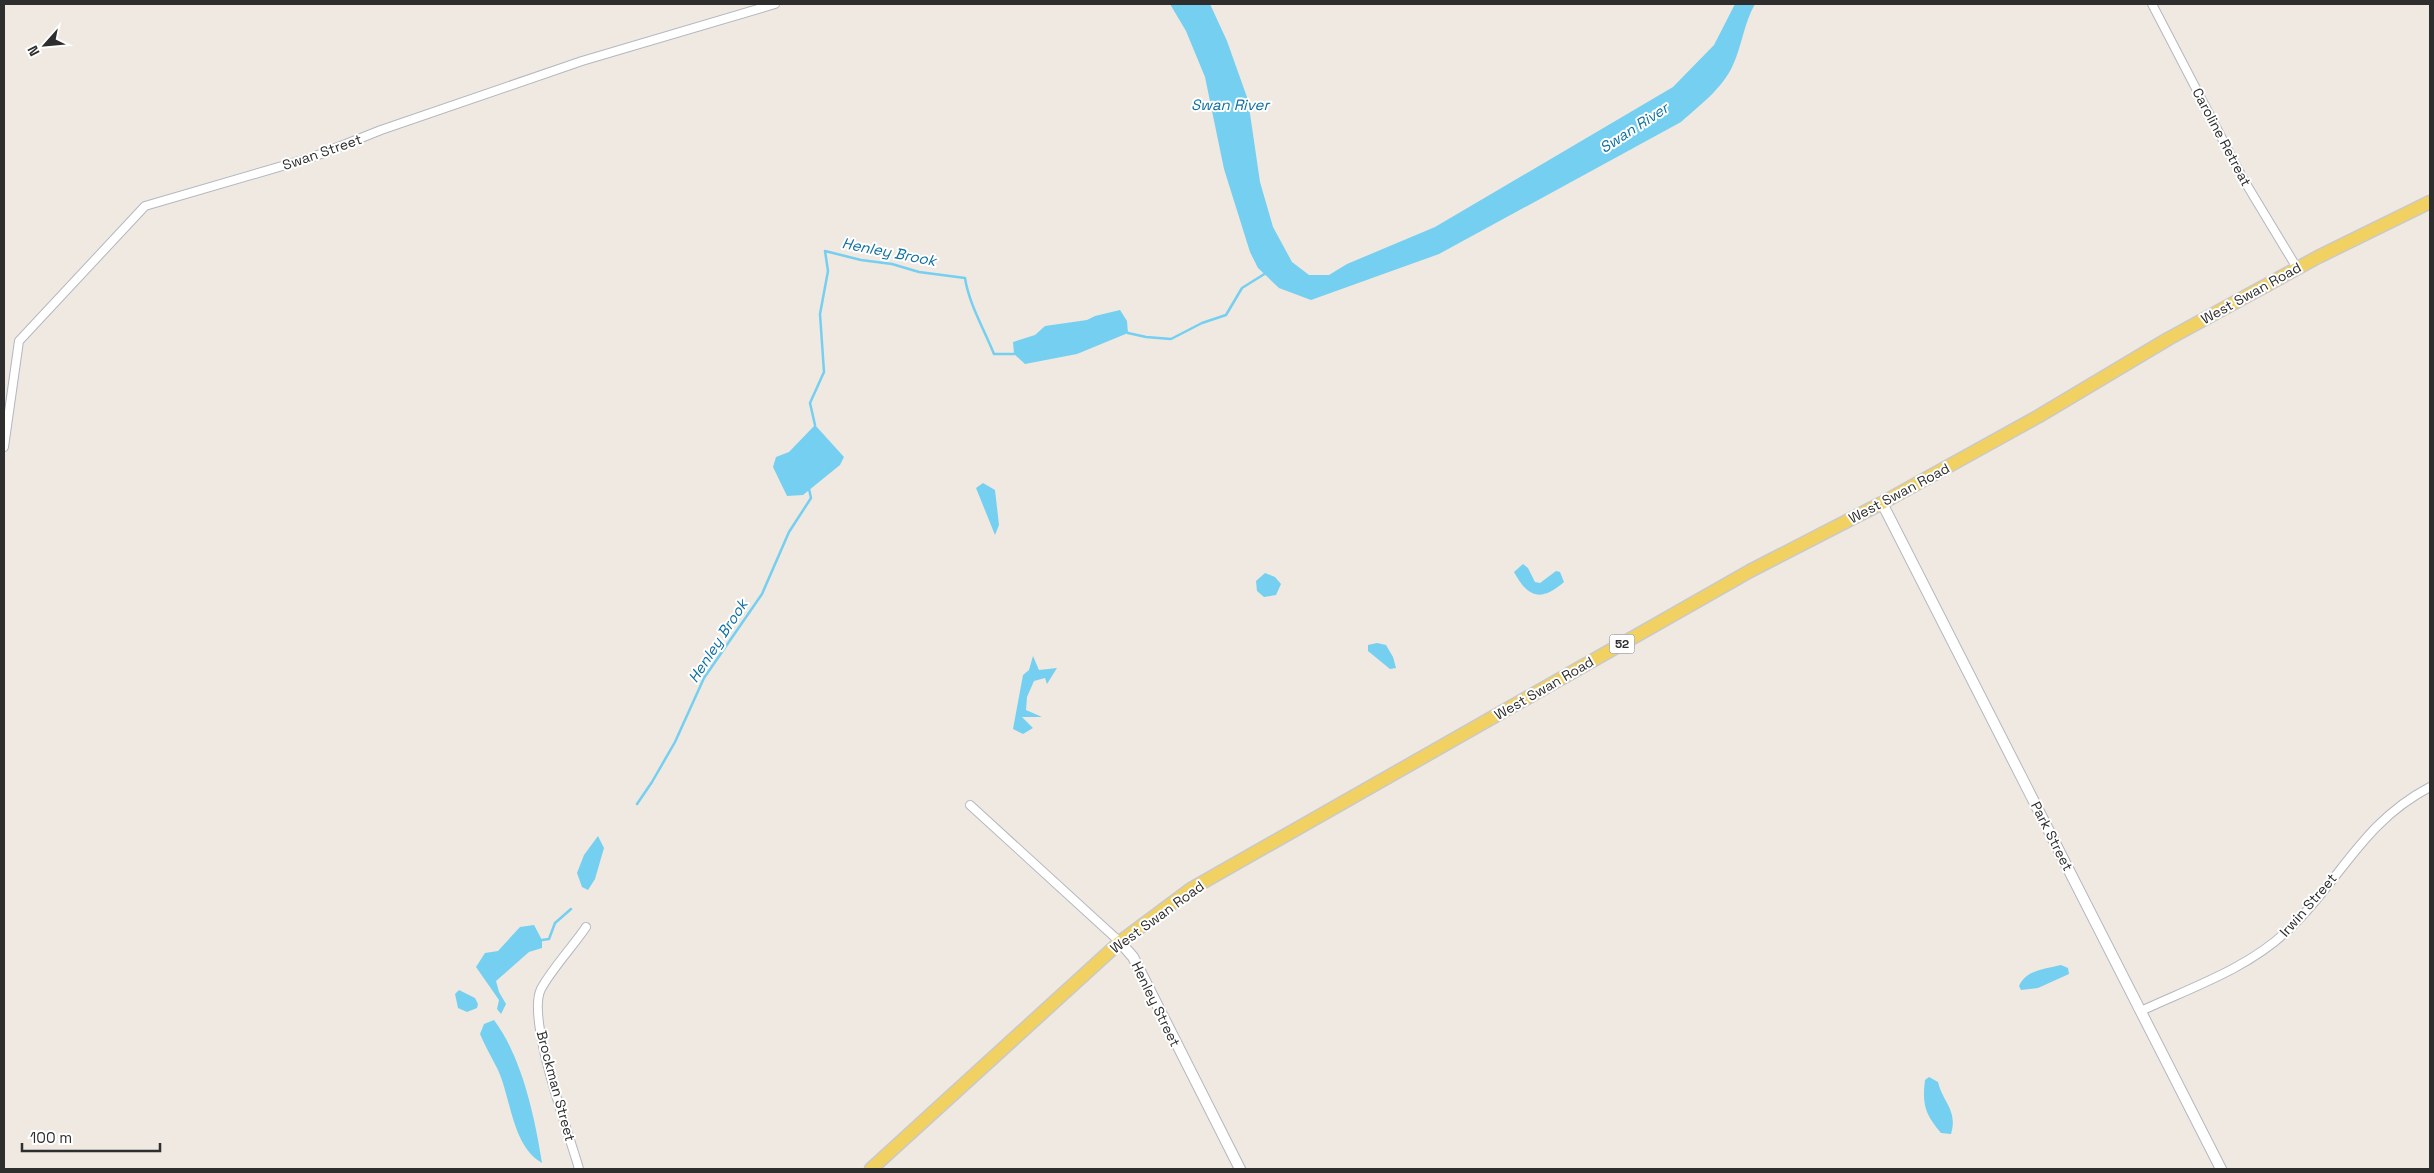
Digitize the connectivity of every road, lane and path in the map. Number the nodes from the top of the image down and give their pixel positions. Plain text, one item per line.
1 (775, 4) edge
2 (2152, 4) edge
3 (2430, 202) edge
4 (2297, 268) junction
5 (4, 447) edge
6 (1882, 503) junction
7 (2430, 787) edge
8 (970, 805) dead end
9 (586, 927) dead end
10 (1120, 942) junction
11 (2140, 1011) junction
12 (579, 1169) edge
13 (871, 1169) edge
14 (1240, 1169) edge
15 (2221, 1169) edge

1 - 5 street, Swan Street
2 - 4 street, Caroline Retreat
3 - 4 main road, West Swan Road / 52
4 - 6 main road, West Swan Road / 52
6 - 10 main road, West Swan Road / 52
6 - 11 street, Park Street
7 - 11 street, Irwin Street
8 - 10 street, Henley Street
9 - 12 street, Brockman Street
10 - 13 main road, West Swan Road / 52
10 - 14 street, Henley Street
11 - 15 street, Park Street

